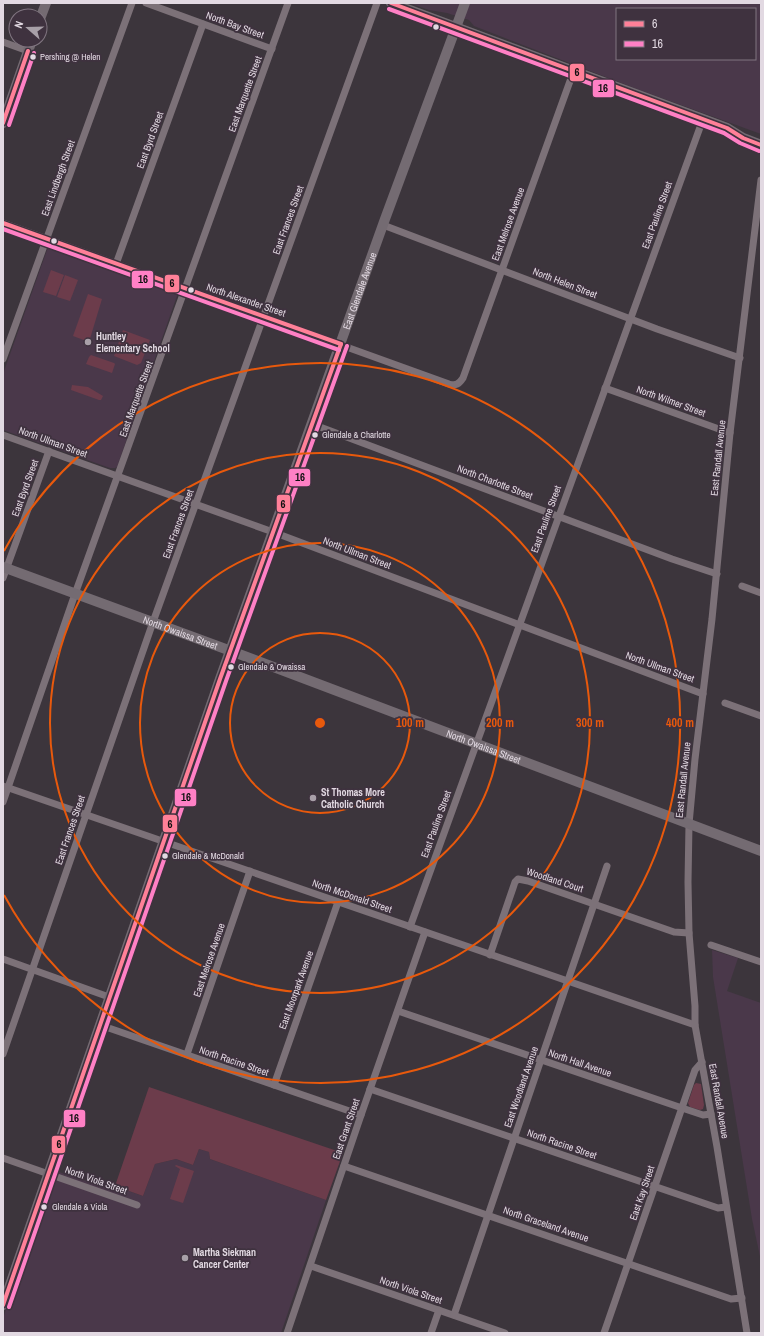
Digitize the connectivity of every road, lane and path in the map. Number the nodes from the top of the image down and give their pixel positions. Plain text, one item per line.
1 (132, 3) edge
2 (146, 3) edge
3 (288, 3) edge
4 (377, 3) edge
5 (391, 3) edge
6 (465, 3) edge
7 (203, 24) junction
8 (456, 26) junction
9 (3, 42) edge
10 (29, 48) edge
11 (272, 49) junction
12 (28, 51) junction
13 (574, 70) junction
14 (703, 119) junction
15 (3, 123) edge
16 (727, 128) junction
17 (761, 138) edge
18 (761, 144) edge
19 (761, 180) edge
20 (3, 223) edge
21 (383, 225) junction
22 (46, 239) junction
23 (116, 264) junction
24 (502, 270) junction
25 (186, 289) junction
26 (263, 316) junction
27 (630, 318) junction
28 (341, 344) junction
29 (740, 358) junction
30 (3, 359) edge
31 (459, 384) joint
32 (605, 388) junction
33 (312, 424) junction
34 (730, 433) junction
35 (3, 435) edge
36 (48, 451) junction
37 (118, 477) junction
38 (196, 504) junction
39 (558, 517) junction
40 (273, 532) junction
41 (4, 571) edge
42 (717, 574) junction
43 (742, 586) dead end
44 (761, 593) edge
45 (75, 594) junction
46 (153, 622) junction
47 (518, 625) junction
48 (231, 651) junction
49 (703, 694) junction
50 (725, 703) dead end
51 (761, 716) edge
52 (476, 743) junction
53 (5, 787) edge
54 (3, 802) edge
55 (86, 815) junction
56 (689, 824) junction
57 (164, 842) junction
58 (761, 851) edge
59 (607, 866) dead end
60 (250, 872) junction
61 (338, 902) junction
62 (594, 904) junction
63 (410, 927) junction
64 (425, 932) junction
65 (689, 933) junction
66 (711, 945) dead end
67 (490, 955) junction
68 (3, 960) edge
69 (761, 962) edge
70 (32, 970) junction
71 (567, 981) junction
72 (110, 997) junction
73 (398, 1011) junction
74 (100, 1025) junction
75 (695, 1025) junction
76 (3, 1054) edge
77 (187, 1054) junction
78 (541, 1061) junction
79 (702, 1062) junction
80 (274, 1085) junction
81 (370, 1089) junction
82 (682, 1108) junction
83 (711, 1114) junction
84 (361, 1115) junction
85 (514, 1138) junction
86 (3, 1158) edge
87 (344, 1166) junction
88 (48, 1173) junction
89 (655, 1186) junction
90 (137, 1205) dead end
91 (726, 1207) junction
92 (488, 1215) junction
93 (628, 1263) junction
94 (310, 1266) junction
95 (742, 1298) junction
96 (4, 1300) edge
97 (439, 1310) junction
98 (454, 1315) junction
99 (287, 1333) edge
100 (431, 1333) edge
101 (505, 1333) edge
102 (604, 1333) edge
103 (747, 1333) edge

1 - 22 street, East Lindbergh Street
2 - 7 street, North Bay Street
3 - 11 street, East Marquette Street
4 - 26 street, East Frances Street
5 - 8 street
6 - 8 street, East Glendale Avenue
7 - 11 street, North Bay Street
7 - 23 street, East Byrd Street
8 - 13 street
8 - 21 street, East Glendale Avenue
9 - 12 street
10 - 12 street
11 - 25 street, East Marquette Street
12 - 15 street
13 - 14 street
13 - 24 street, East Melrose Avenue
14 - 16 street
14 - 27 street, East Pauline Street
16 - 17 street
16 - 18 street
19 - 29 street, East Randall Avenue
20 - 22 street, North Alexander Street
21 - 24 street, North Helen Street
21 - 28 street, East Glendale Avenue
22 - 23 street, North Alexander Street
22 - 30 street, East Lindbergh Street
23 - 25 street, North Alexander Street
24 - 27 street, North Helen Street
24 - 31 street, East Melrose Avenue
25 - 26 street, North Alexander Street
25 - 37 street, East Marquette Street
26 - 28 street, North Alexander Street
26 - 38 street, East Frances Street
27 - 29 street, North Helen Street
27 - 32 street, East Pauline Street
28 - 31 street, North Alexander Street
28 - 33 street, East Glendale Avenue
29 - 34 street, East Randall Avenue
32 - 34 street, North Wilmer Street
32 - 39 street, East Pauline Street
33 - 39 street, North Charlotte Street
33 - 40 street, East Glendale Avenue
34 - 42 street, East Randall Avenue
35 - 36 street, North Ullman Street
36 - 37 street, North Ullman Street
36 - 41 street, East Byrd Street
37 - 38 street, North Ullman Street
37 - 45 street, East Marquette Street
38 - 40 street, North Ullman Street
38 - 46 street, East Frances Street
39 - 42 street, North Charlotte Street
39 - 47 street, East Pauline Street
40 - 47 street, North Ullman Street
40 - 48 street, East Glendale Avenue
41 - 45 street, North Owaissa Street
42 - 49 street, East Randall Avenue
43 - 44 street
45 - 46 street, North Owaissa Street
45 - 53 street, East Marquette Street
46 - 48 street, North Owaissa Street
46 - 55 street, East Frances Street
47 - 49 street, North Ullman Street
47 - 52 street, East Pauline Street
48 - 52 street, North Owaissa Street
48 - 57 street, East Glendale Avenue
49 - 56 street, East Randall Avenue
50 - 51 street
52 - 56 street, North Owaissa Street
52 - 63 street, East Pauline Street
53 - 54 street, East Marquette Street
53 - 55 street, North McDonald Street
55 - 57 street, North McDonald Street
55 - 70 street, East Frances Street
56 - 58 street, North Owaissa Street
56 - 65 street, East Randall Avenue
57 - 60 street, North McDonald Street
57 - 72 street, East Glendale Avenue
59 - 62 street, East Woodland Avenue
60 - 61 street, North McDonald Street
60 - 77 street, East Melrose Avenue
61 - 63 street, North McDonald Street
61 - 80 street, East Moorpark Avenue
62 - 65 street
62 - 67 street, Woodland Court
62 - 71 street, East Woodland Avenue
63 - 64 street, North McDonald Street
64 - 67 street, North McDonald Street
64 - 73 street, East Grant Street
65 - 75 street, East Randall Avenue
66 - 69 street
67 - 71 street, North McDonald Street
68 - 70 street
70 - 72 street
70 - 76 street, East Frances Street
71 - 75 street, North McDonald Street
71 - 78 street, East Woodland Avenue
72 - 74 street, East Glendale Avenue
73 - 78 street, North Hall Avenue
73 - 81 street, East Grant Street
74 - 77 street, North Racine Street
74 - 88 street, East Glendale Avenue
75 - 79 street, East Randall Avenue
77 - 80 street, North Racine Street
78 - 82 street, North Hall Avenue
78 - 85 street, East Woodland Avenue
79 - 82 street, East Kay Street
79 - 83 street, East Randall Avenue
80 - 84 street, North Racine Street
81 - 84 street, East Grant Street
81 - 85 street, North Racine Street
82 - 83 street, North Hall Avenue
82 - 89 street, East Kay Street
83 - 91 street, East Randall Avenue
84 - 87 street, East Grant Street
85 - 89 street, North Racine Street
85 - 92 street, East Woodland Avenue
86 - 88 street, North Viola Street
87 - 92 street, North Graceland Avenue
87 - 94 street, East Grant Street
88 - 90 street, North Viola Street
88 - 96 street, East Glendale Avenue
89 - 91 street, North Racine Street
89 - 93 street, East Kay Street
91 - 95 street, East Randall Avenue
92 - 93 street, North Graceland Avenue
92 - 98 street, East Woodland Avenue
93 - 95 street, North Graceland Avenue
93 - 102 street, East Kay Street
94 - 97 street, North Viola Street
94 - 99 street, East Grant Street
95 - 103 street, East Randall Avenue
97 - 98 street, North Viola Street
97 - 100 street
98 - 101 street, North Viola Street

